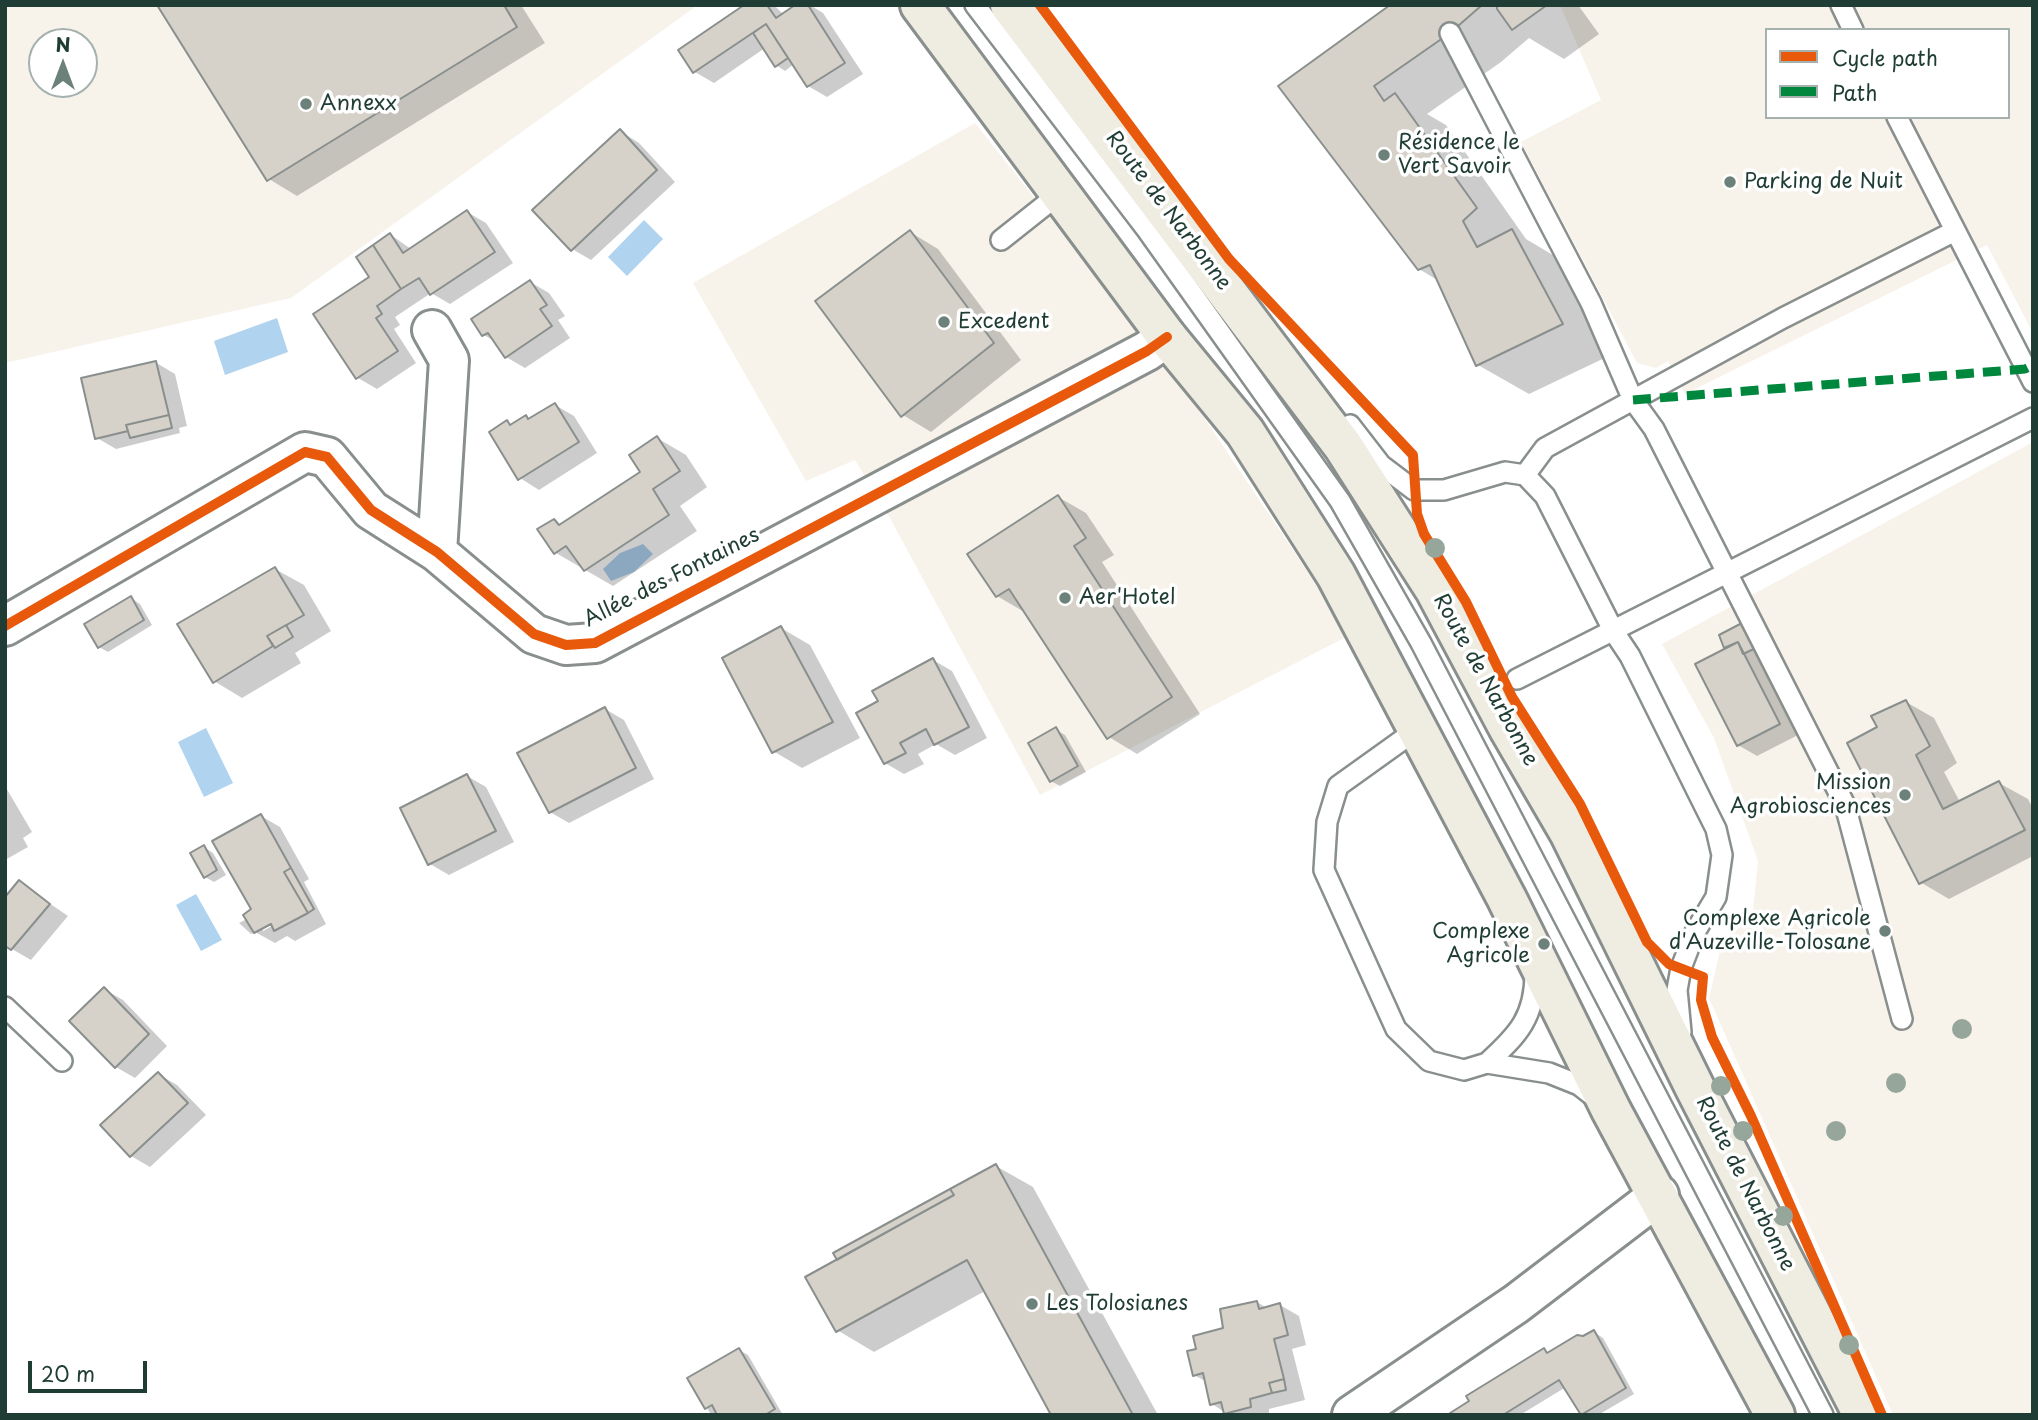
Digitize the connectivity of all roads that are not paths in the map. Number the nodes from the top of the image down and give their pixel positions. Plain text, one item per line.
1 (920, 5) edge
2 (975, 5) edge
3 (1010, 5) edge
4 (1841, 5) edge
5 (1852, 28) edge
6 (1450, 33) dead end
7 (1899, 119) edge
8 (1059, 194) junction
9 (1955, 231) junction
10 (1001, 240) dead end
11 (1247, 314) junction
12 (432, 330) dead end
13 (1167, 337) junction
14 (2033, 382) edge
15 (1633, 400) junction
16 (2033, 418) edge
17 (1525, 475) junction
18 (438, 552) junction
19 (1725, 573) junction
20 (5, 626) edge
21 (1614, 632) junction
22 (1517, 679) dead end
23 (1405, 738) dead end
24 (1535, 961) junction
25 (5, 1007) edge
26 (1902, 1019) dead end
27 (62, 1062) dead end
28 (1487, 1063) junction
29 (1695, 1088) junction
30 (1611, 1110) junction
31 (1659, 1195) junction
32 (1352, 1415) edge
33 (1775, 1415) edge
34 (1823, 1415) edge
35 (1863, 1415) edge

1 - 8 main road
2 - 34 lane
3 - 11 main road, Route de Narbonne
4 - 5 lane
6 - 15 lane
7 - 9 lane
8 - 10 lane
8 - 13 main road
9 - 14 lane
9 - 15 lane
11 - 17 lane
11 - 29 main road, Route de Narbonne
12 - 18 street
13 - 18 street, Allée des Fontaines
13 - 24 main road
15 - 17 lane
15 - 19 lane
16 - 19 lane
17 - 21 lane
18 - 20 street, Allée des Fontaines
19 - 21 lane
19 - 26 lane
21 - 22 lane
21 - 29 lane
23 - 28 lane
24 - 28 lane
24 - 30 main road
25 - 27 lane
28 - 30 lane
29 - 35 main road, Route de Narbonne
30 - 31 main road
31 - 32 street
31 - 33 main road

